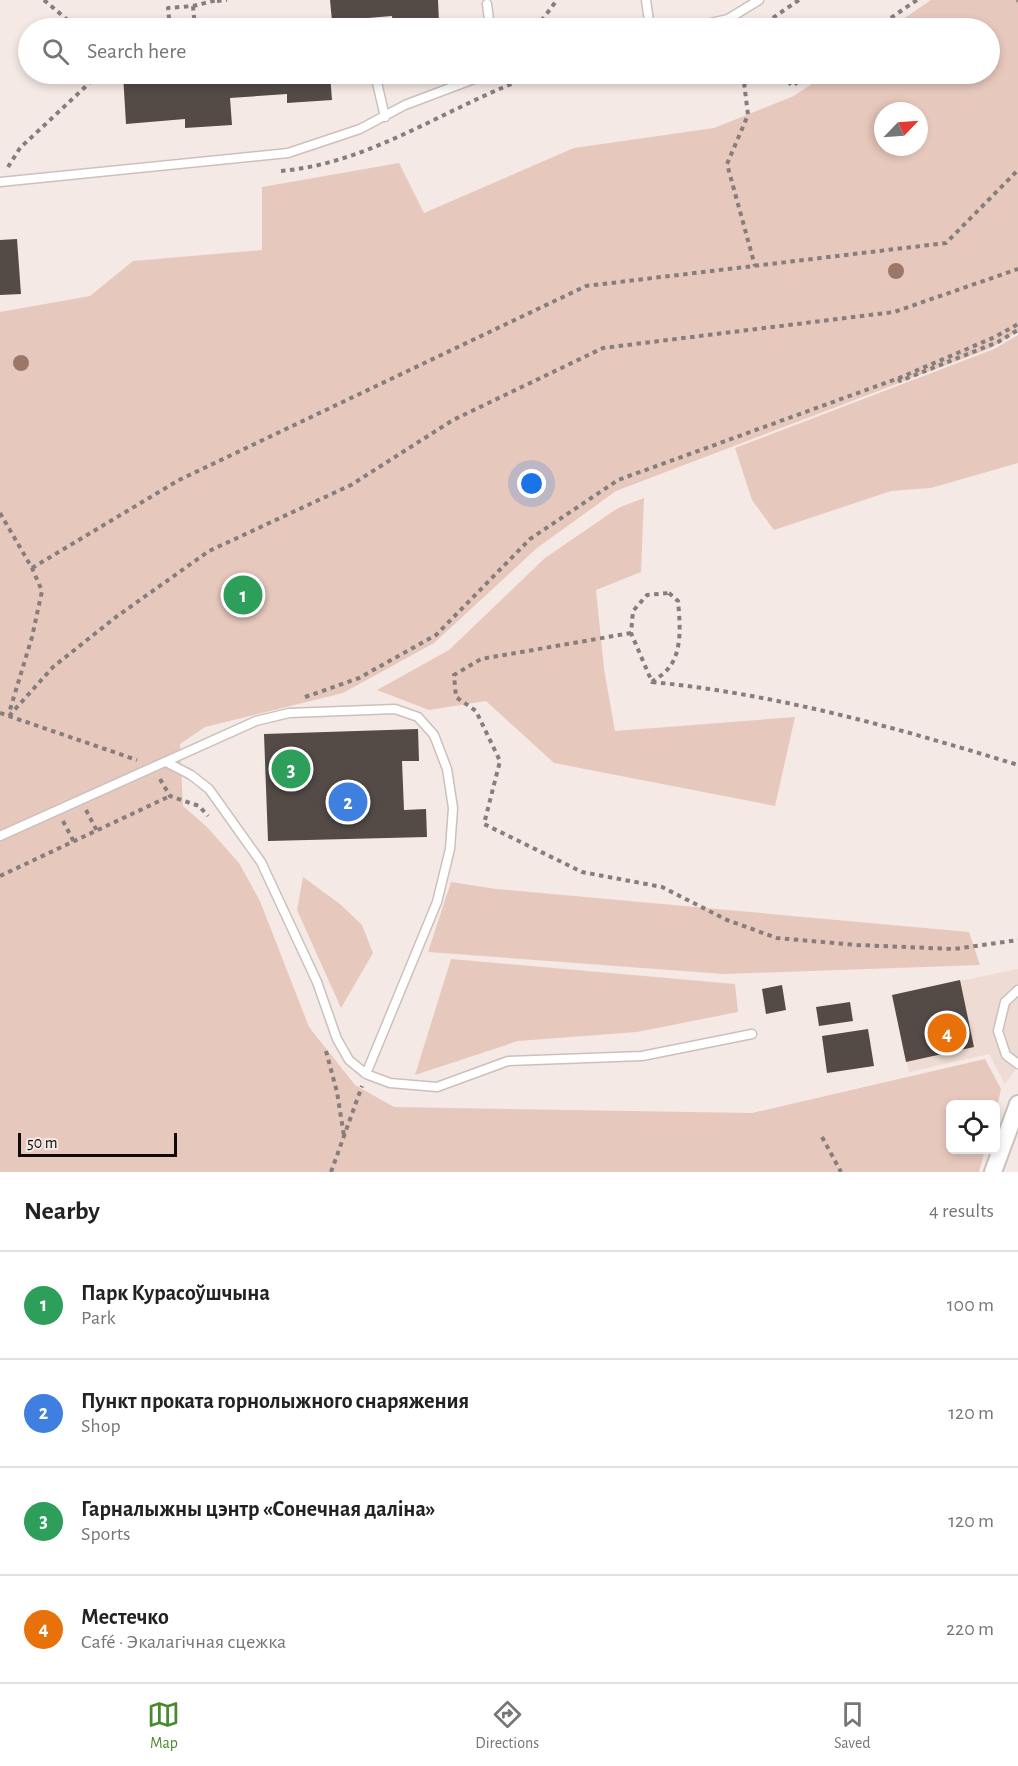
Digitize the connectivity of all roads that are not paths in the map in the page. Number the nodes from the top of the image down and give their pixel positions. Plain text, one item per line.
1 (646, 0) edge
2 (742, 0) edge
3 (759, 0) edge
4 (487, 4) dead end
5 (747, 9) junction
6 (489, 18) edge
7 (649, 18) edge
8 (728, 18) edge
9 (377, 84) edge
10 (461, 84) edge
11 (385, 117) junction
12 (4, 181) edge
13 (166, 762) junction
14 (0, 836) edge
15 (1018, 990) edge
16 (752, 1034) dead end
17 (1018, 1064) edge
18 (366, 1074) junction
19 (1018, 1104) edge
20 (993, 1172) edge

1 - 7 lane
2 - 5 lane
3 - 5 lane
4 - 6 lane
5 - 8 lane
9 - 11 lane
10 - 11 lane
11 - 12 lane
13 - 14 lane
13 - 18 lane
13 - 18 lane
15 - 17 lane
16 - 18 lane
19 - 20 street

